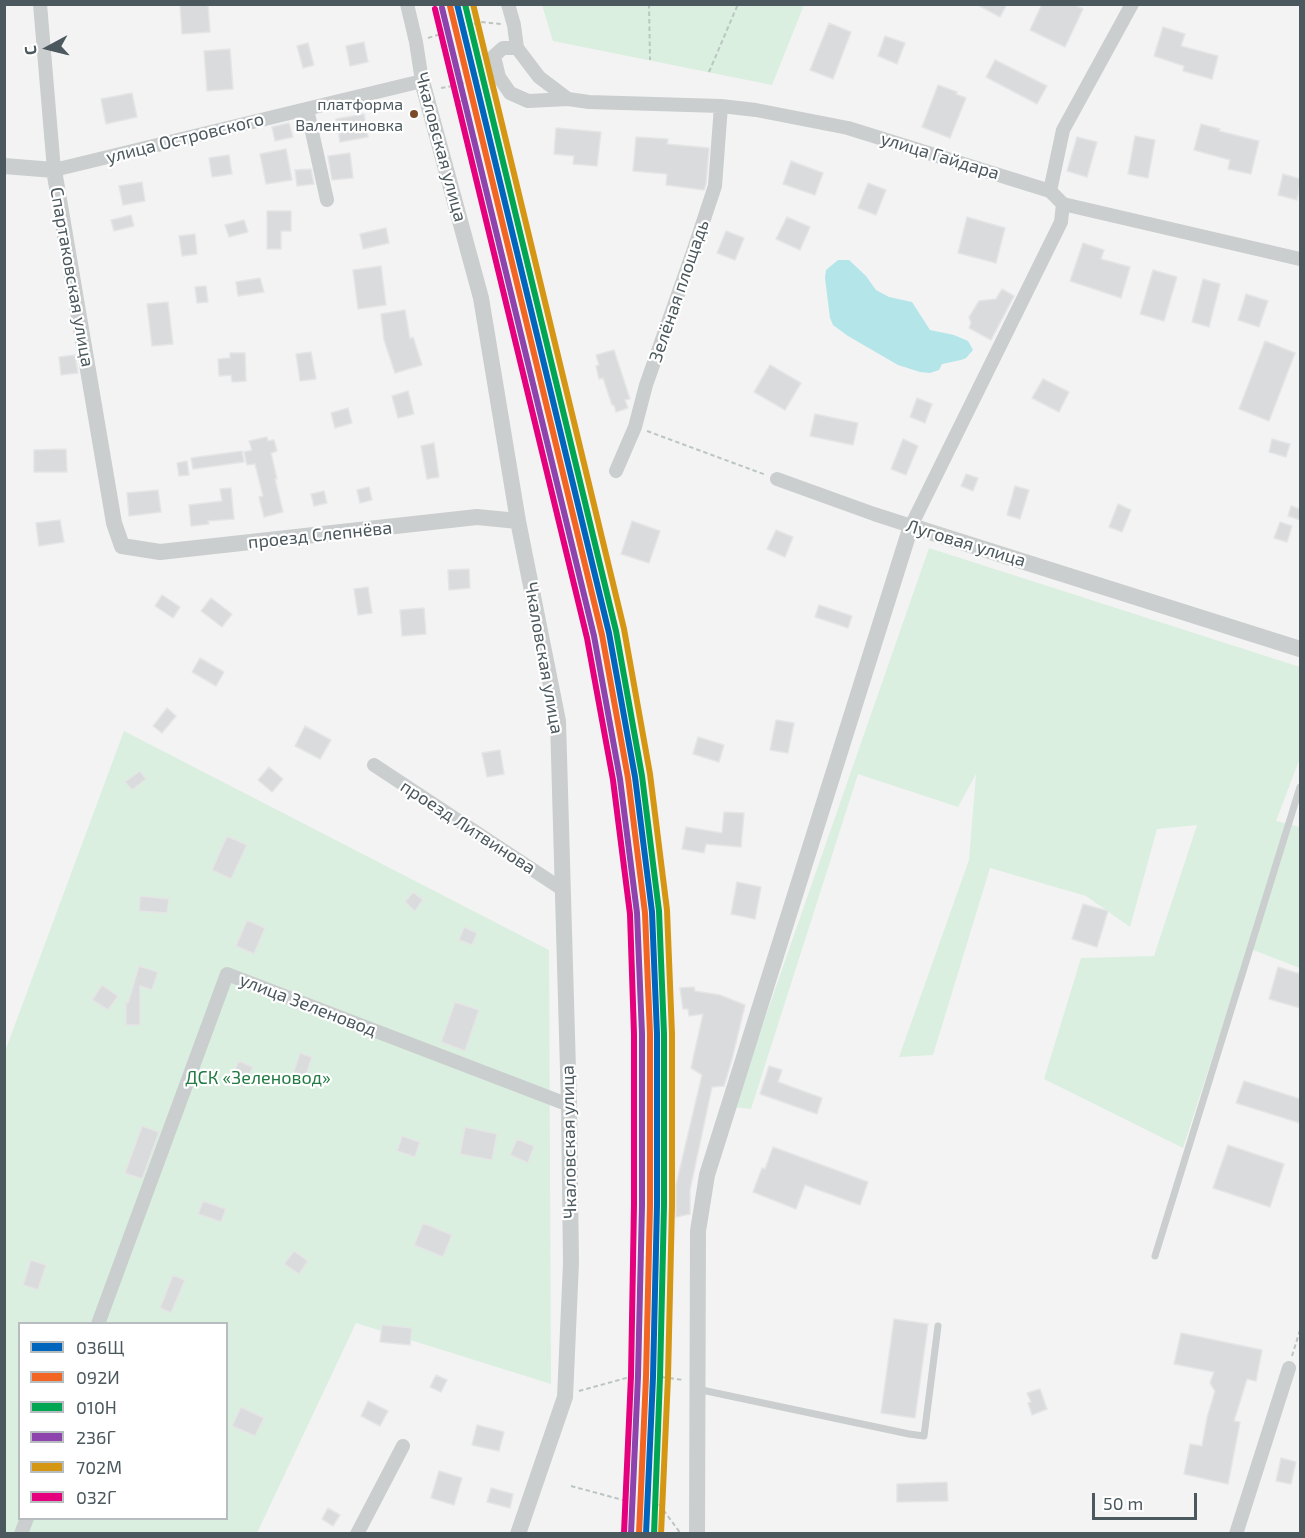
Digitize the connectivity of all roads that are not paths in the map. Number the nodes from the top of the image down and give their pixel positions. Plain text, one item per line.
1 (40, 4) edge
2 (407, 4) edge
3 (508, 4) edge
4 (1129, 5) edge
5 (518, 48) junction
6 (422, 81) junction
7 (568, 99) junction
8 (721, 106) junction
9 (307, 109) junction
10 (4, 166) edge
11 (54, 170) junction
12 (1050, 191) junction
13 (327, 200) dead end
14 (1063, 204) junction
15 (1300, 259) edge
16 (616, 471) dead end
17 (777, 479) road end
18 (519, 521) junction
19 (910, 526) junction
20 (122, 546) joint
21 (1300, 649) edge
22 (374, 765) dead end
23 (1300, 787) edge
24 (562, 889) junction
25 (569, 1105) junction
26 (1155, 1256) dead end
27 (98, 1322) edge
28 (938, 1326) dead end
29 (1289, 1368) road end
30 (697, 1385) junction
31 (402, 1446) dead end
32 (357, 1533) edge
33 (518, 1533) edge
34 (697, 1533) edge
35 (1236, 1533) edge

1 - 11 street, Спартаковская улица
2 - 6 street, Чкаловская улица
3 - 5 street
4 - 12 street
5 - 7 street
5 - 7 street, улица Гайдара
6 - 9 street, улица Островского
6 - 18 street, Чкаловская улица
7 - 8 street, улица Гайдара
8 - 12 street, улица Гайдара
8 - 16 street, Зелёная площадь
9 - 11 street, улица Островского
9 - 13 street
10 - 11 street
11 - 20 street, Спартаковская улица
12 - 14 street, улица Гайдара
14 - 15 street
14 - 19 street
17 - 19 street, Луговая улица
18 - 20 street, проезд Слепнёва
18 - 24 street, Чкаловская улица
19 - 21 street, Луговая улица
19 - 30 street
22 - 24 street, проезд Литвинова
23 - 26 lane
24 - 25 street, Чкаловская улица
25 - 27 street, улица Зеленовод
25 - 33 street, Чкаловская улица
28 - 30 lane
29 - 35 street
30 - 34 street
31 - 32 street

